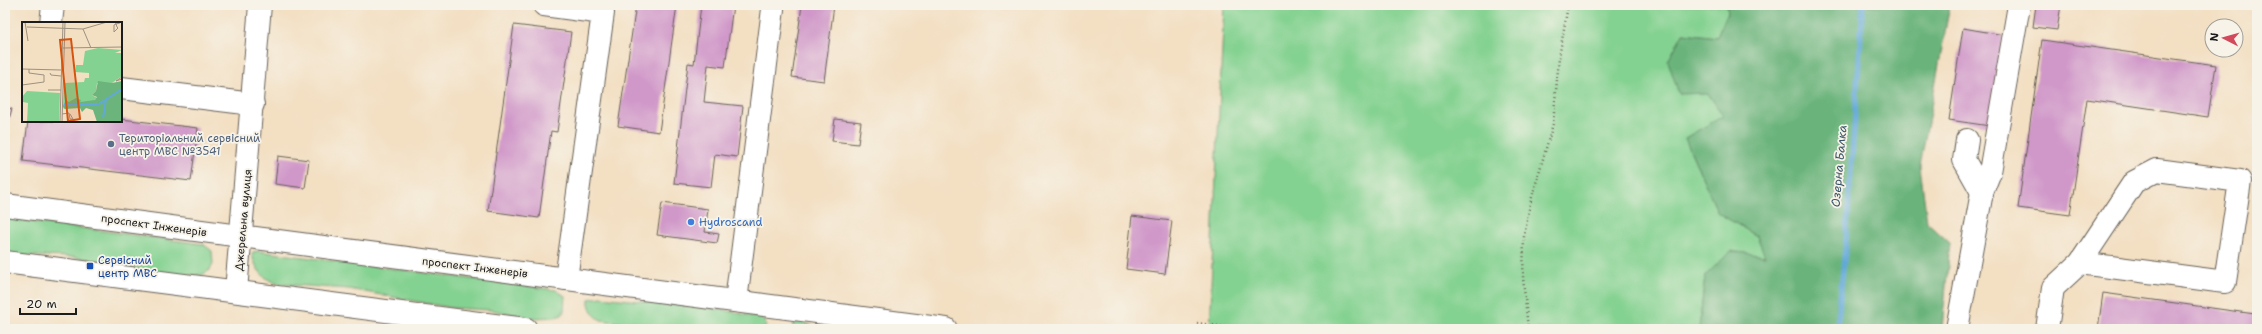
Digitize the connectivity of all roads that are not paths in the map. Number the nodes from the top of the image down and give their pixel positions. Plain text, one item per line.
1 (53, 5) edge
2 (260, 5) edge
3 (544, 5) edge
4 (2019, 5) edge
5 (773, 9) dead end
6 (51, 22) edge
7 (122, 88) edge
8 (253, 104) junction
9 (1966, 140) dead end
10 (1982, 192) junction
11 (5, 205) edge
12 (242, 237) junction
13 (5, 262) edge
14 (2080, 262) junction
15 (566, 279) junction
16 (236, 291) junction
17 (736, 301) junction
18 (526, 329) edge
19 (946, 329) edge
20 (1957, 329) edge
21 (2047, 329) edge

1 - 6 street
2 - 8 street, Джерельна вулиця
3 - 15 street
4 - 10 street
5 - 17 street
7 - 8 street
8 - 12 street, Джерельна вулиця
9 - 10 street
10 - 20 street
11 - 12 street, проспект Інженерів
12 - 15 street, проспект Інженерів
12 - 16 street, Джерельна вулиця
13 - 16 street
14 - 14 street
14 - 21 street
15 - 17 street, проспект Інженерів
16 - 18 street
17 - 19 street, проспект Інженерів

